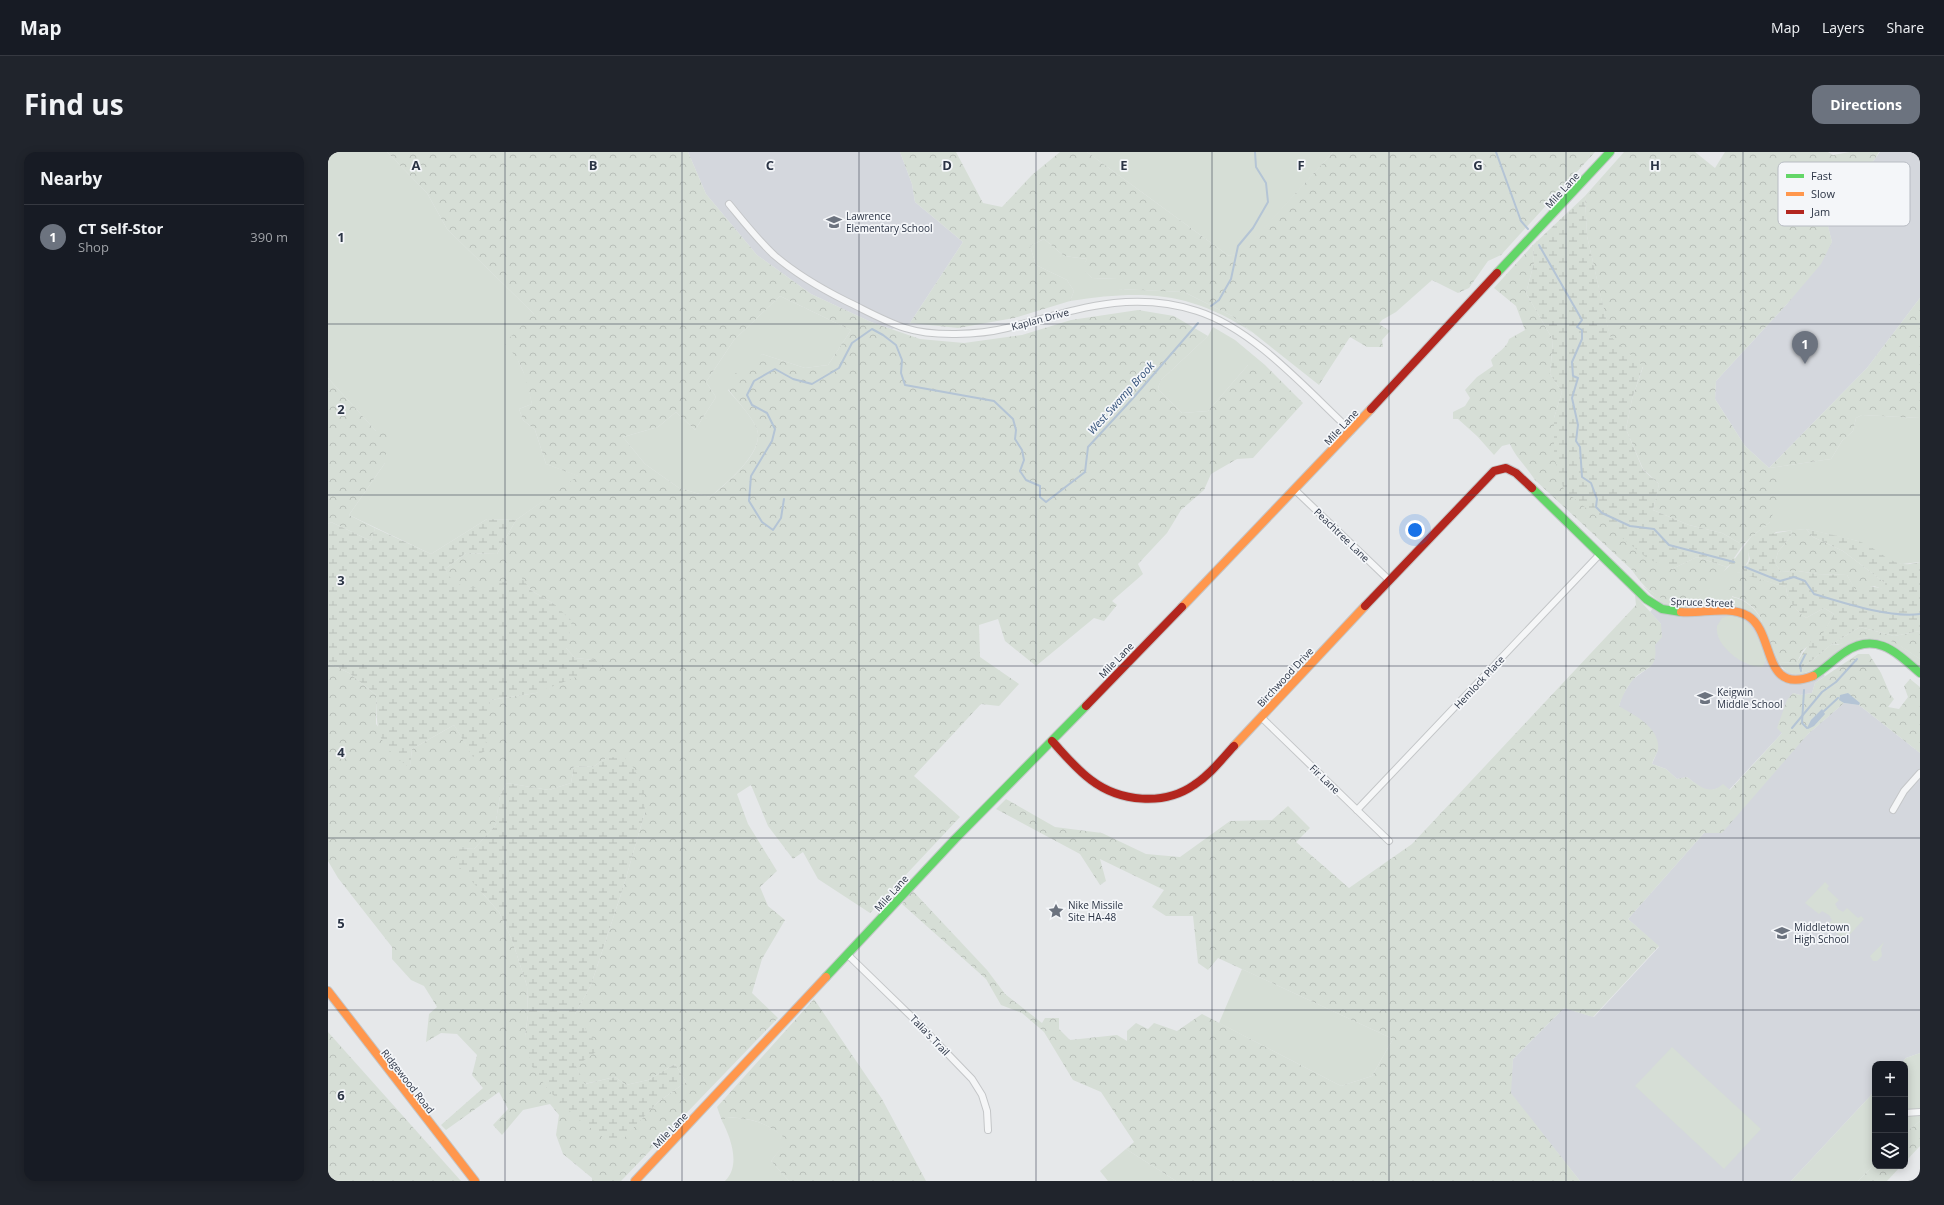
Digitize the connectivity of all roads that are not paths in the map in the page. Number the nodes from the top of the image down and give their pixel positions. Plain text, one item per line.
1 (1610, 152) edge
2 (729, 204) dead end
3 (1351, 431) junction
4 (1506, 468) joint
5 (1295, 490) junction
6 (1600, 554) junction
7 (1389, 580) junction
8 (1920, 673) edge
9 (1261, 717) junction
10 (1052, 741) junction
11 (1920, 773) edge
12 (1358, 810) junction
13 (1893, 810) dead end
14 (1389, 841) dead end
15 (848, 955) junction
16 (328, 991) edge
17 (1920, 1112) edge
18 (1908, 1113) edge
19 (988, 1130) dead end
20 (475, 1181) edge
21 (635, 1181) edge

1 - 3 street, Mile Lane
2 - 3 street, Kaplan Drive
3 - 5 street, Mile Lane
4 - 6 street, Spruce Street
4 - 7 street, Birchwood Drive
5 - 7 street, Peachtree Lane
5 - 10 street, Mile Lane
6 - 8 street, Spruce Street
6 - 12 street, Hemlock Place
7 - 9 street, Birchwood Drive
9 - 10 street, Birchwood Drive
9 - 12 street, Fir Lane
10 - 15 street, Mile Lane
11 - 13 street
12 - 14 street, Fir Lane
15 - 19 street, Talia's Trail
15 - 21 street, Mile Lane
16 - 20 street, Ridgewood Road
17 - 18 street

